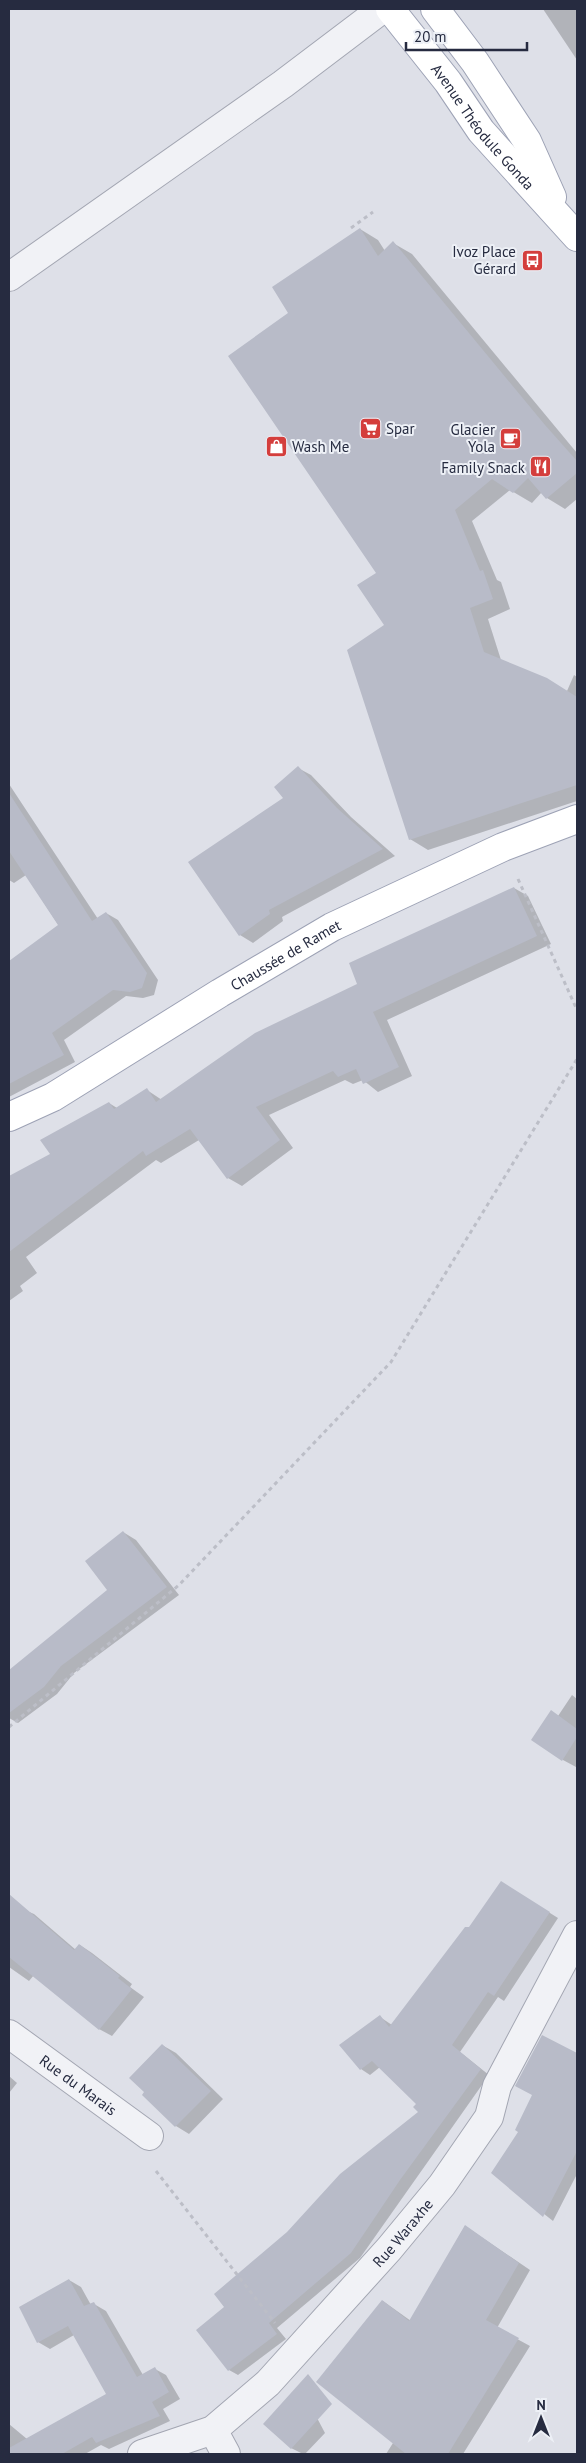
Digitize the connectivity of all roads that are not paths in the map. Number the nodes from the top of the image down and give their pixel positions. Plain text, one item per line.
1 (382, 9) edge
2 (390, 9) edge
3 (435, 9) edge
4 (570, 228) edge
5 (9, 277) edge
6 (577, 819) edge
7 (9, 1117) edge
8 (577, 1935) edge
9 (9, 2034) edge
10 (149, 2136) road end
11 (213, 2430) junction
12 (142, 2454) edge
13 (226, 2454) edge

1 - 5 street
2 - 4 main road, Avenue Théodule Gonda
3 - 4 main road, Avenue Théodule Gonda
6 - 7 main road, Chaussée de Ramet
8 - 11 street, Rue Waraxhe
9 - 10 street, Rue du Marais
11 - 12 street, Rue Waraxhe
11 - 13 street

